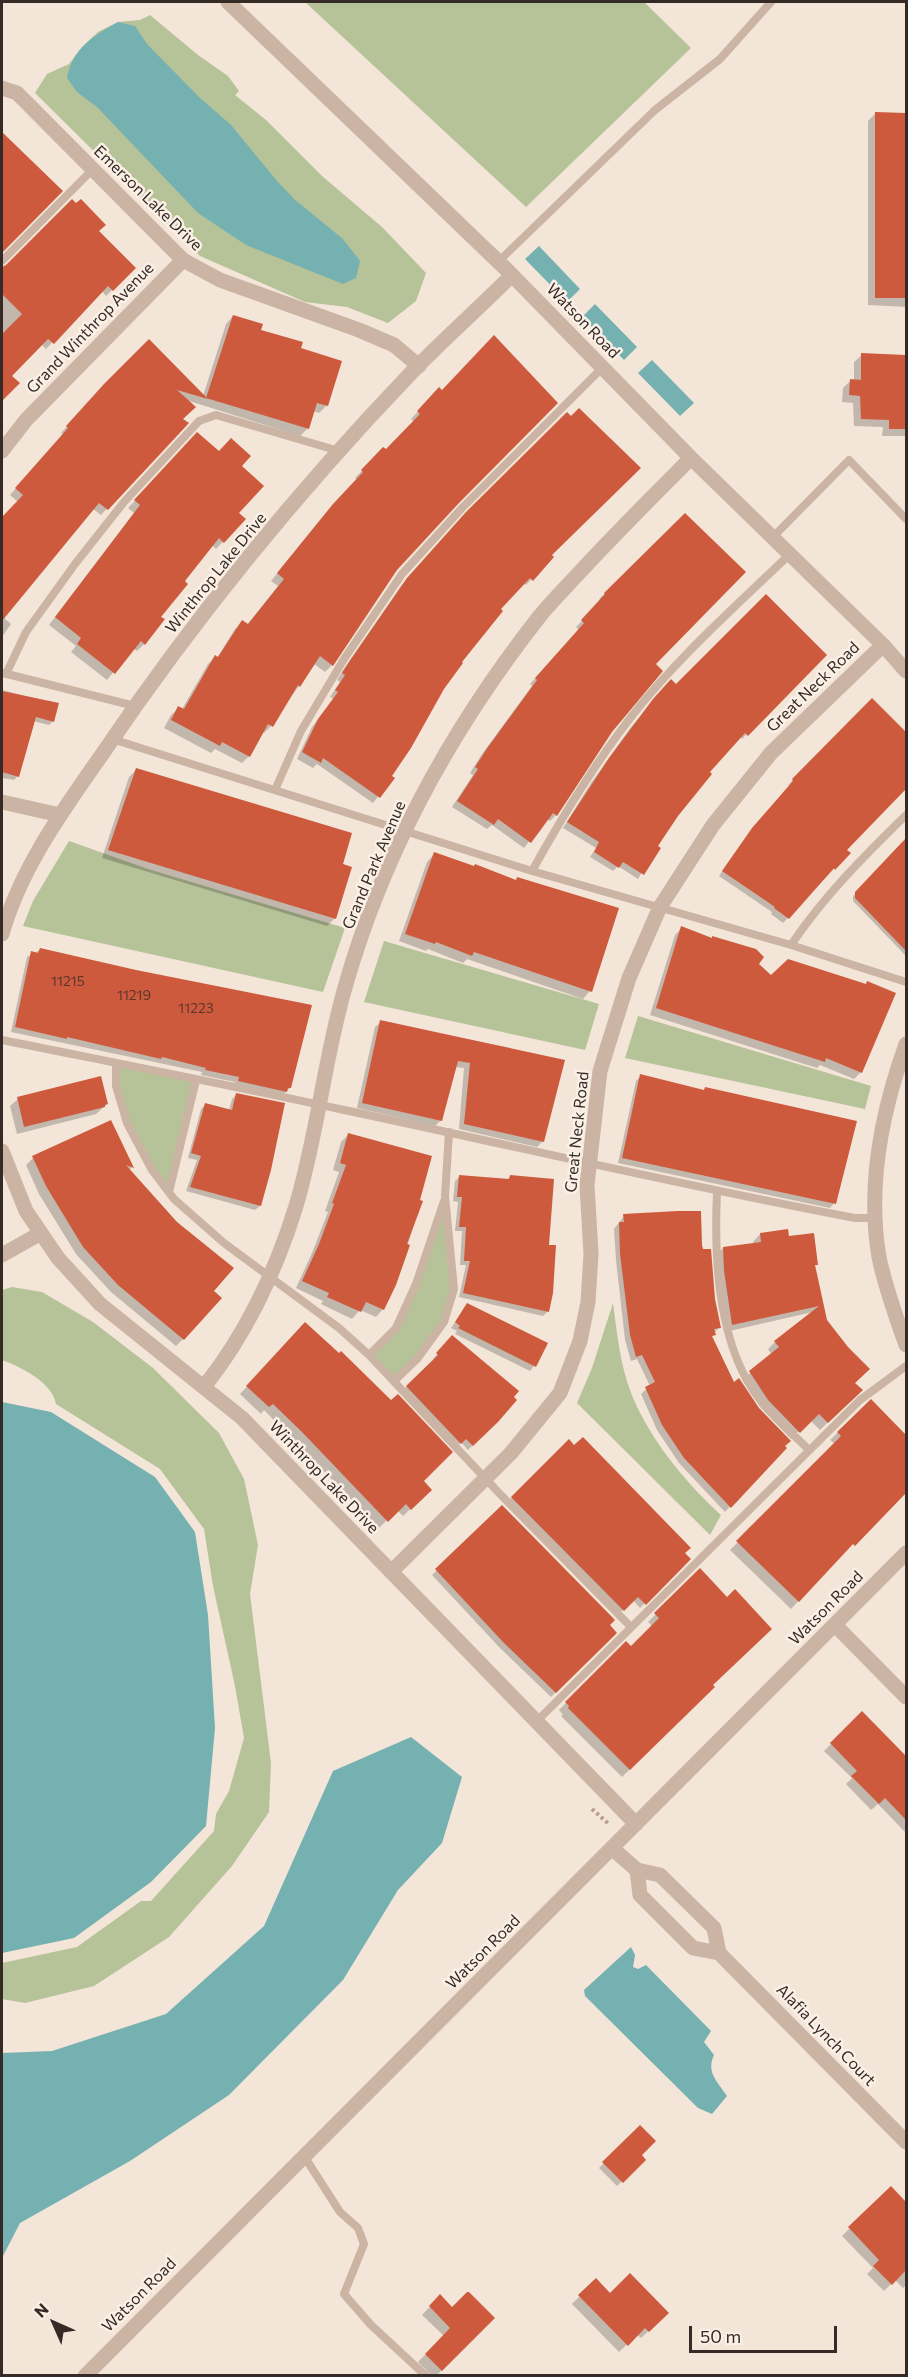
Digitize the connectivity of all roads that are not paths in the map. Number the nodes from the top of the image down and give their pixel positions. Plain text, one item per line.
1 (228, 2) edge
2 (771, 2) edge
3 (2, 88) edge
4 (92, 170) junction
5 (183, 260) junction
6 (2, 261) edge
7 (498, 262) junction
8 (512, 275) junction
9 (419, 366) junction
10 (603, 367) junction
11 (2, 451) edge
12 (339, 452) junction
13 (691, 458) junction
14 (906, 519) edge
15 (773, 537) junction
16 (790, 554) junction
17 (883, 645) junction
18 (906, 671) edge
19 (4, 673) edge
20 (135, 706) junction
21 (112, 739) junction
22 (275, 790) junction
23 (2, 801) edge
24 (60, 815) junction
25 (906, 815) edge
26 (406, 832) junction
27 (532, 871) junction
28 (660, 907) junction
29 (2, 934) edge
30 (791, 945) junction
31 (906, 982) edge
32 (2, 1040) edge
33 (906, 1044) edge
34 (116, 1063) junction
35 (196, 1080) junction
36 (319, 1104) junction
37 (450, 1132) junction
38 (2, 1151) edge
39 (590, 1163) junction
40 (169, 1192) junction
41 (717, 1192) junction
42 (445, 1196) junction
43 (876, 1218) junction
44 (40, 1233) junction
45 (2, 1255) edge
46 (270, 1279) junction
47 (906, 1345) edge
48 (369, 1355) junction
49 (906, 1366) edge
50 (394, 1381) junction
51 (204, 1387) junction
52 (809, 1450) junction
53 (486, 1479) junction
54 (906, 1553) edge
55 (391, 1572) junction
56 (835, 1625) junction
57 (632, 1628) junction
58 (906, 1696) edge
59 (537, 1721) junction
60 (636, 1824) junction
61 (614, 1850) dead end
62 (637, 1870) junction
63 (719, 1953) junction
64 (906, 2142) edge
65 (304, 2156) junction
66 (85, 2376) edge
67 (426, 2376) edge

1 - 7 street, Watson Road
2 - 7 lane
3 - 4 street, Emerson Lake Drive
4 - 5 street, Emerson Lake Drive
4 - 6 lane
5 - 9 street, Emerson Lake Drive
5 - 11 street, Grand Winthrop Avenue
7 - 8 street, Watson Road
8 - 9 street, Winthrop Lake Drive
8 - 10 street, Watson Road
9 - 12 street, Winthrop Lake Drive
10 - 13 street, Watson Road
10 - 22 lane
12 - 19 lane
12 - 20 street, Winthrop Lake Drive
13 - 15 street, Watson Road
13 - 26 street, Grand Park Avenue
14 - 15 lane
15 - 16 street, Watson Road
16 - 17 street, Watson Road
16 - 27 lane
17 - 18 street, Watson Road
17 - 28 street, Great Neck Road
19 - 20 lane
20 - 21 street, Winthrop Lake Drive
21 - 22 lane
21 - 24 street, Winthrop Lake Drive
22 - 26 lane
23 - 24 street
24 - 29 street, Winthrop Lake Drive
25 - 30 lane
26 - 27 lane
26 - 36 street, Grand Park Avenue
27 - 28 lane
28 - 30 lane
28 - 39 street, Great Neck Road
30 - 31 lane
32 - 34 lane
33 - 43 street
34 - 35 lane
34 - 40 lane
35 - 36 lane
35 - 40 lane
36 - 37 lane
36 - 46 street, Grand Park Avenue
37 - 39 lane
37 - 42 lane
38 - 44 street, Winthrop Lake Drive
39 - 41 lane
39 - 53 street, Great Neck Road
40 - 46 lane
41 - 43 lane
41 - 52 lane
42 - 48 lane
42 - 50 lane
43 - 47 street
44 - 45 street
44 - 51 street, Winthrop Lake Drive
46 - 48 lane
46 - 51 street, Grand Park Avenue
48 - 50 lane
49 - 52 lane
50 - 53 lane
51 - 55 street, Winthrop Lake Drive
52 - 57 lane
53 - 55 street, Great Neck Road
53 - 57 lane
54 - 56 street, Watson Road
55 - 59 street, Winthrop Lake Drive
56 - 58 street
56 - 60 street, Watson Road
57 - 59 lane
59 - 60 street, Winthrop Lake Drive
60 - 65 street, Watson Road
61 - 62 street, Alafia Lynch Court
62 - 63 street, Alafia Lynch Court
62 - 63 street
63 - 64 street, Alafia Lynch Court
65 - 66 street, Watson Road
65 - 67 lane

